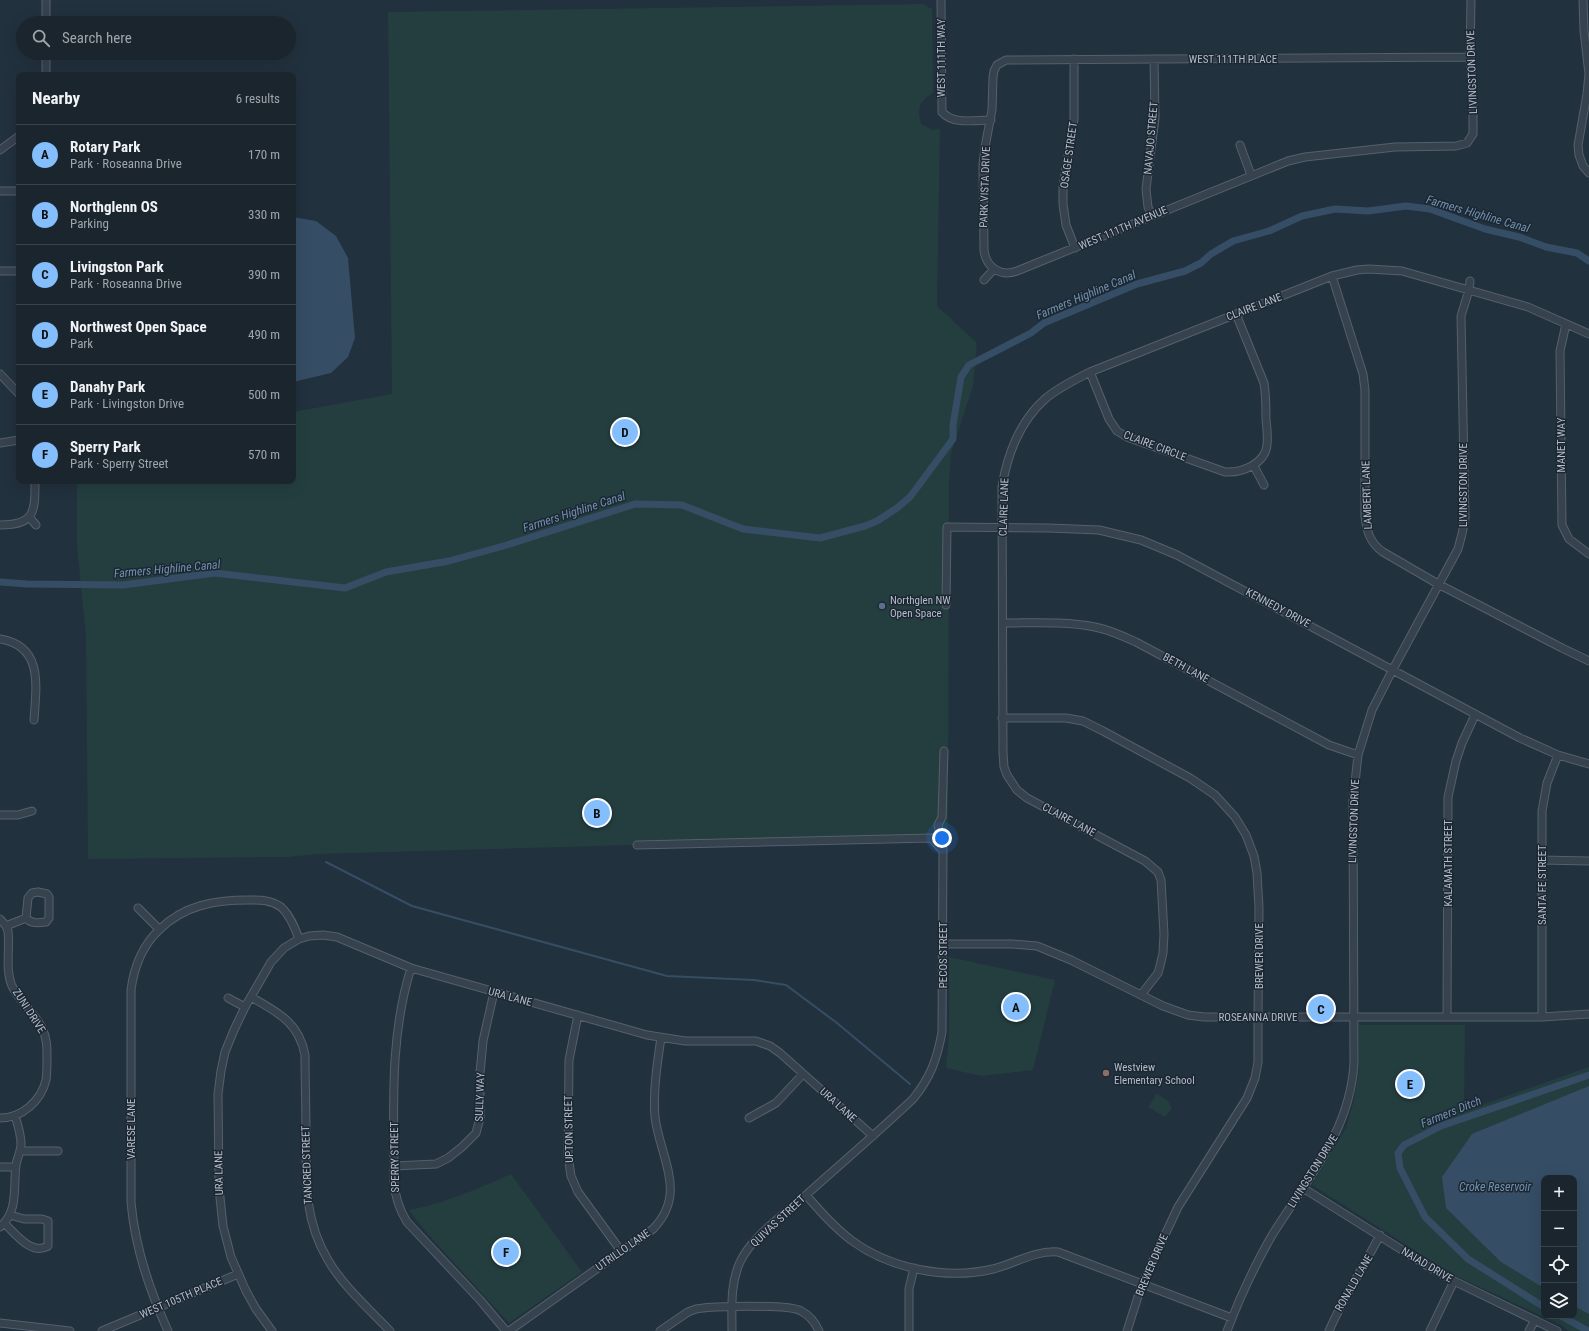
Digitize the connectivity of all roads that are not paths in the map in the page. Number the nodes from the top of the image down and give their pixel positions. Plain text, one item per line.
1 (46, 0) edge
2 (941, 0) edge
3 (1471, 0) edge
4 (1584, 0) edge
5 (46, 16) edge
6 (1470, 57) junction
7 (1074, 59) junction
8 (1154, 59) junction
9 (46, 60) edge
10 (997, 64) joint
11 (46, 72) edge
12 (991, 120) junction
13 (16, 138) edge
14 (1467, 143) joint
15 (1240, 145) dead end
16 (0, 150) edge
17 (1589, 173) edge
18 (1251, 174) junction
19 (16, 190) edge
20 (0, 191) edge
21 (1152, 216) junction
22 (1075, 248) junction
23 (994, 269) junction
24 (0, 271) edge
25 (16, 271) edge
26 (1332, 276) junction
27 (984, 280) dead end
28 (1470, 281) dead end
29 (1469, 290) junction
30 (1236, 314) junction
31 (1566, 324) junction
32 (1589, 334) edge
33 (1090, 372) junction
34 (0, 374) edge
35 (16, 391) edge
36 (16, 440) edge
37 (0, 443) edge
38 (1254, 466) junction
39 (35, 484) edge
40 (1264, 484) dead end
41 (30, 518) junction
42 (0, 525) edge
43 (36, 525) dead end
44 (1002, 528) junction
45 (1589, 554) edge
46 (1438, 584) junction
47 (946, 605) dead end
48 (1003, 623) junction
49 (0, 639) edge
50 (1589, 661) edge
51 (1393, 669) junction
52 (1475, 715) junction
53 (1002, 718) junction
54 (34, 720) dead end
55 (944, 751) dead end
56 (1358, 755) junction
57 (1558, 755) junction
58 (1589, 764) edge
59 (32, 811) dead end
60 (0, 815) edge
61 (637, 845) dead end
62 (942, 852) junction
63 (1542, 860) junction
64 (1589, 861) edge
65 (138, 908) dead end
66 (26, 918) junction
67 (0, 919) edge
68 (6, 926) junction
69 (160, 929) junction
70 (299, 939) junction
71 (943, 944) junction
72 (411, 968) junction
73 (494, 992) junction
74 (1141, 995) junction
75 (251, 997) junction
76 (228, 998) dead end
77 (245, 1007) junction
78 (1589, 1014) edge
79 (578, 1015) junction
80 (1352, 1017) junction
81 (1447, 1017) junction
82 (1542, 1017) junction
83 (1258, 1018) junction
84 (661, 1038) junction
85 (803, 1074) junction
86 (15, 1116) junction
87 (0, 1118) edge
88 (749, 1118) dead end
89 (872, 1136) junction
90 (20, 1151) junction
91 (58, 1151) dead end
92 (394, 1166) junction
93 (0, 1167) edge
94 (16, 1167) junction
95 (1304, 1188) junction
96 (806, 1195) junction
97 (10, 1215) junction
98 (2, 1225) edge
99 (1380, 1235) junction
100 (621, 1251) junction
101 (914, 1268) junction
102 (238, 1274) junction
103 (1454, 1281) junction
104 (1142, 1284) junction
105 (158, 1308) junction
106 (732, 1308) junction
107 (1232, 1318) junction
108 (1535, 1320) junction
109 (0, 1324) edge
110 (56, 1330) edge
111 (70, 1331) edge
112 (102, 1331) edge
113 (168, 1331) edge
114 (272, 1331) edge
115 (390, 1331) edge
116 (506, 1331) edge
117 (509, 1331) edge
118 (660, 1331) edge
119 (732, 1331) edge
120 (819, 1331) edge
121 (909, 1331) edge
122 (1127, 1331) edge
123 (1227, 1331) edge
124 (1329, 1331) edge
125 (1430, 1331) edge
126 (1529, 1331) edge
127 (1557, 1331) edge

1 - 5 street
2 - 12 street, WEST 111TH WAY
3 - 6 street, LIVINGSTON DRIVE
4 - 17 street
6 - 8 street, WEST 111TH PLACE
6 - 14 street, LIVINGSTON DRIVE
7 - 8 street, WEST 111TH PLACE
7 - 10 street, WEST 111TH PLACE
7 - 22 street, OSAGE STREET
8 - 21 street, NAVAJO STREET
9 - 11 street
10 - 12 street, PARK VISTA DRIVE
12 - 23 street, PARK VISTA DRIVE
13 - 16 street
14 - 18 street, WEST 111TH AVENUE
15 - 18 street
18 - 21 street, WEST 111TH AVENUE
19 - 20 street
21 - 22 street, WEST 111TH AVENUE
22 - 23 street, WEST 111TH AVENUE
23 - 27 street
24 - 25 street
26 - 29 street, CLAIRE LANE
26 - 30 street, CLAIRE LANE
26 - 46 street, LAMBERT LANE
28 - 29 street, LIVINGSTON DRIVE
29 - 31 street, CLAIRE LANE
29 - 46 street, LIVINGSTON DRIVE
30 - 33 street, CLAIRE LANE
30 - 38 street
31 - 32 street, CLAIRE LANE
31 - 45 street, MANET WAY
33 - 38 street, CLAIRE CIRCLE
33 - 44 street, CLAIRE LANE
34 - 35 street
36 - 37 street
38 - 40 street
39 - 41 street
41 - 42 street
41 - 43 street
44 - 47 street, KENNEDY DRIVE
44 - 48 street, CLAIRE LANE
44 - 51 street, KENNEDY DRIVE
46 - 50 street, LAMBERT LANE
46 - 51 street, LIVINGSTON DRIVE
48 - 53 street, CLAIRE LANE
48 - 56 street, BETH LANE
49 - 54 street
51 - 52 street, KENNEDY DRIVE
51 - 56 street, LIVINGSTON DRIVE
52 - 57 street, KENNEDY DRIVE
52 - 81 street, KALAMATH STREET
53 - 74 street, CLAIRE LANE
53 - 83 street, BREWER DRIVE
55 - 62 street, PECOS STREET
56 - 80 street, LIVINGSTON DRIVE
57 - 58 street, KENNEDY DRIVE
57 - 63 street, SANTA FE STREET
59 - 60 street
61 - 62 street
62 - 71 street, PECOS STREET
63 - 64 street
63 - 82 street, SANTA FE STREET
65 - 69 street
66 - 66 street
66 - 68 street
67 - 68 street
68 - 86 street, ZUNI DRIVE
69 - 70 street, VARESE LANE
69 - 105 street, VARESE LANE
70 - 72 street, URA LANE
70 - 75 street, URA LANE
71 - 74 street, ROSEANNA DRIVE
71 - 89 street, PECOS STREET
72 - 73 street, URA LANE
72 - 92 street, SPERRY STREET
73 - 79 street, URA LANE
73 - 92 street, SULLY WAY
74 - 83 street, ROSEANNA DRIVE
75 - 77 street, URA LANE
75 - 115 street, TANCRED STREET
76 - 77 street
77 - 102 street, URA LANE
78 - 82 street, ROSEANNA DRIVE
79 - 84 street, URA LANE
79 - 100 street, UPTON STREET
80 - 81 street, ROSEANNA DRIVE
80 - 83 street, ROSEANNA DRIVE
80 - 95 street, LIVINGSTON DRIVE
81 - 82 street, ROSEANNA DRIVE
83 - 104 street, BREWER DRIVE
84 - 85 street, URA LANE
84 - 100 street, UTRILLO LANE
85 - 88 street
85 - 89 street, URA LANE
86 - 87 street, ZUNI DRIVE
86 - 90 street
89 - 96 street, QUIVAS STREET
90 - 91 street
90 - 94 street
92 - 116 street, SPERRY STREET
93 - 94 street
94 - 97 street
95 - 99 street, NAIAD DRIVE
95 - 107 street, LIVINGSTON DRIVE
96 - 101 street
96 - 106 street, QUIVAS STREET
97 - 98 street
97 - 98 street
99 - 103 street, NAIAD DRIVE
99 - 124 street, RONALD LANE
100 - 117 street, UTRILLO LANE
101 - 104 street
101 - 121 street
102 - 105 street, WEST 105TH PLACE
102 - 114 street, URA LANE
103 - 108 street, NAIAD DRIVE
103 - 125 street
104 - 107 street
104 - 122 street, BREWER DRIVE
105 - 112 street, WEST 105TH PLACE
105 - 113 street, VARESE LANE
106 - 118 street
106 - 119 street, QUIVAS STREET
106 - 120 street
107 - 123 street, LIVINGSTON DRIVE
108 - 126 street
108 - 127 street, NAIAD DRIVE
109 - 110 street
110 - 111 street

